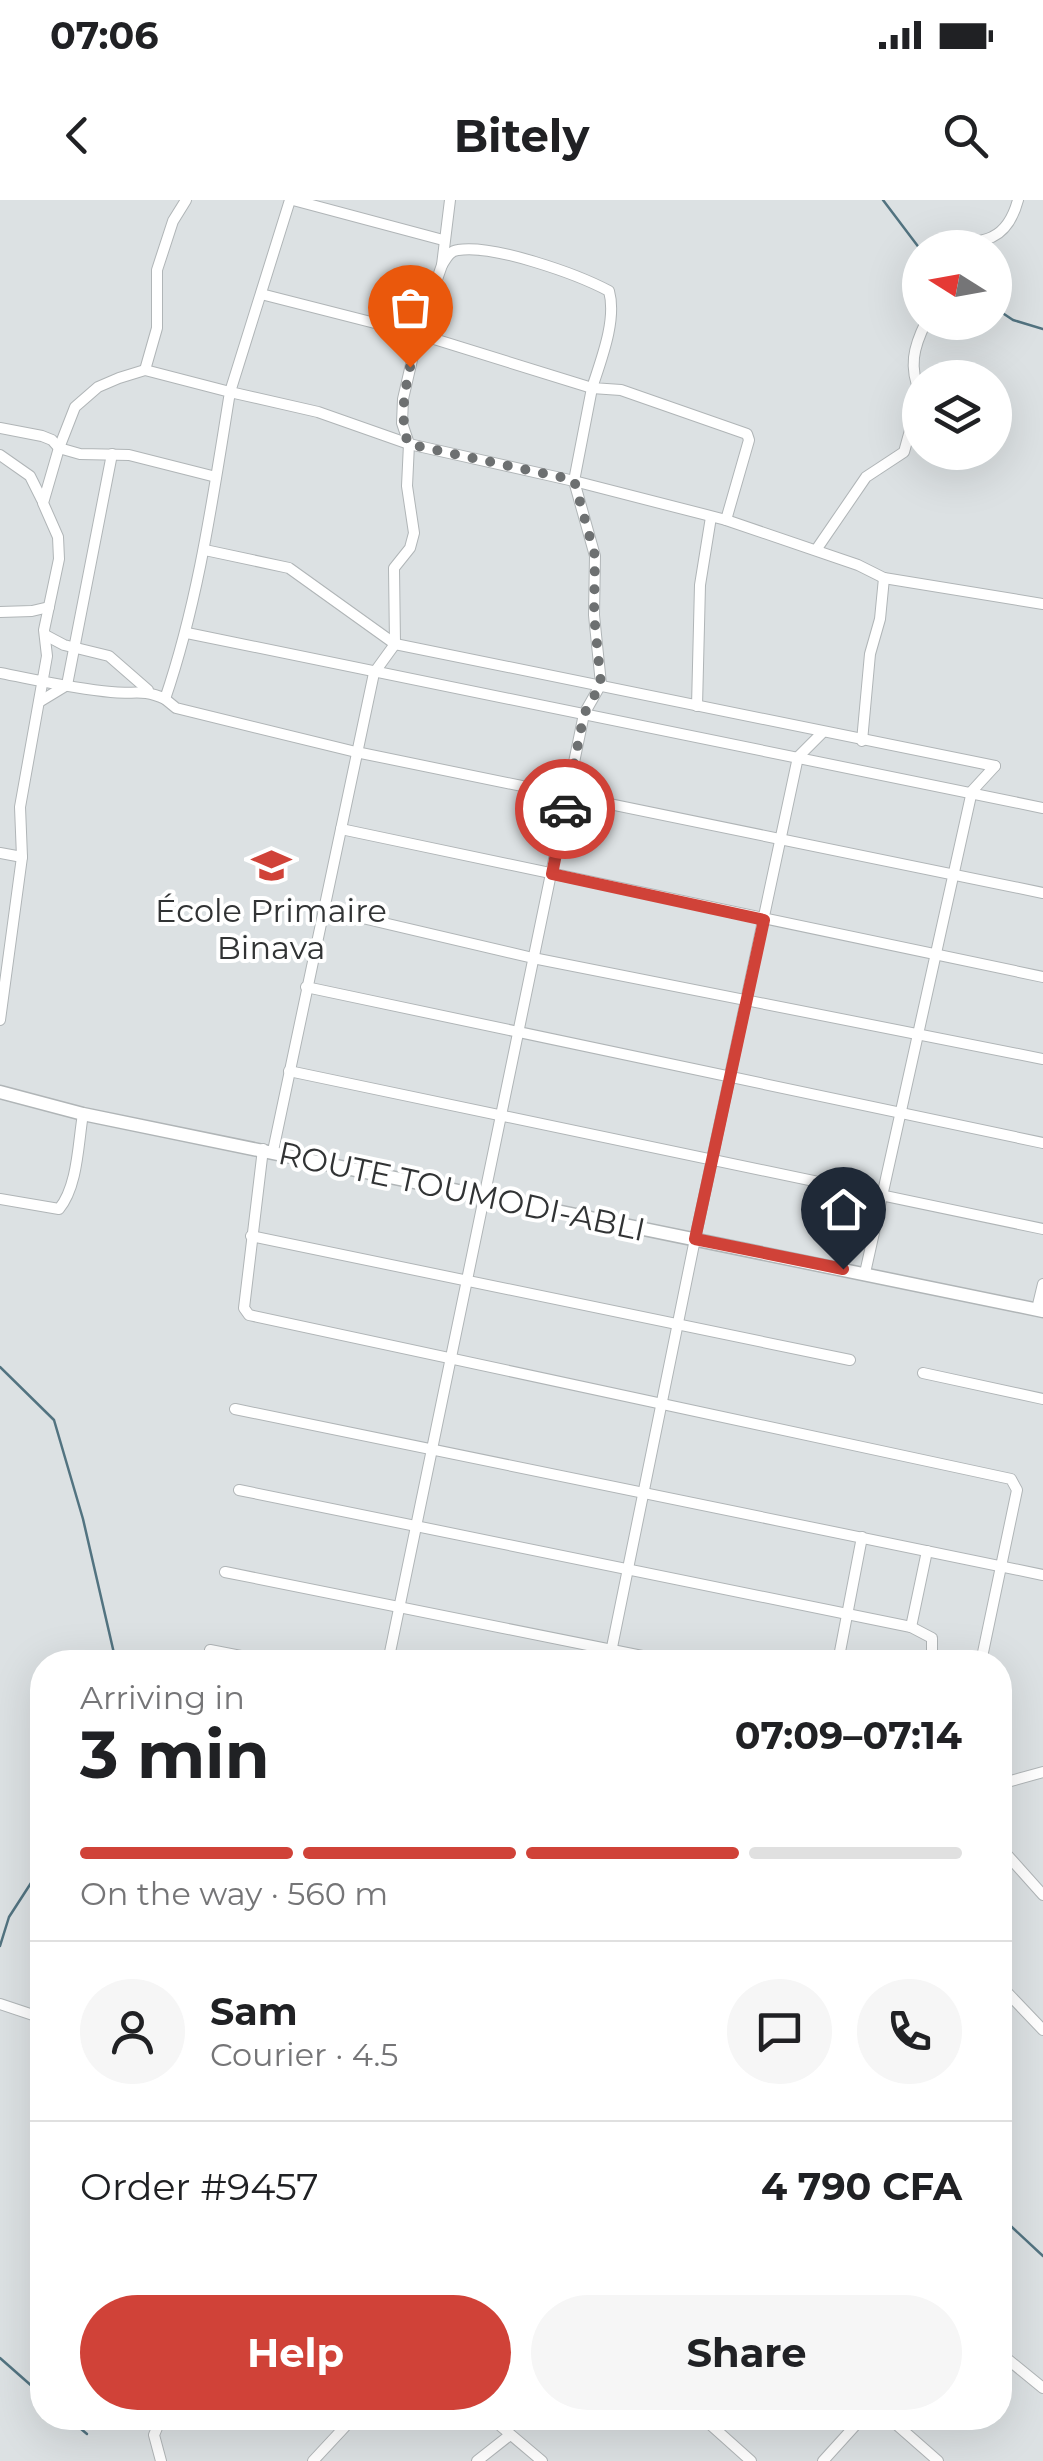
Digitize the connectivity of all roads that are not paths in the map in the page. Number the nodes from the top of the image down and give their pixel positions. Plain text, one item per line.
1 (186, 200) edge
2 (292, 200) edge
3 (450, 200) edge
4 (1018, 200) edge
5 (1000, 230) edge
6 (443, 240) junction
7 (442, 265) junction
8 (260, 294) junction
9 (418, 334) junction
10 (144, 370) junction
11 (592, 388) junction
12 (230, 392) junction
13 (0, 428) edge
14 (408, 444) junction
15 (59, 448) junction
16 (902, 453) edge
17 (112, 454) junction
18 (0, 455) edge
19 (216, 477) junction
20 (574, 480) junction
21 (43, 502) junction
22 (711, 516) junction
23 (726, 520) junction
24 (205, 550) junction
25 (816, 550) junction
26 (884, 578) junction
27 (1043, 604) edge
28 (49, 607) junction
29 (0, 612) edge
30 (187, 633) junction
31 (46, 636) junction
32 (395, 644) junction
33 (73, 646) junction
34 (0, 673) edge
35 (374, 673) junction
36 (43, 681) junction
37 (601, 684) junction
38 (67, 685) junction
39 (151, 692) junction
40 (165, 699) junction
41 (39, 702) junction
42 (697, 706) junction
43 (584, 714) junction
44 (822, 733) junction
45 (862, 740) junction
46 (356, 752) junction
47 (798, 757) junction
48 (972, 791) junction
49 (567, 795) junction
50 (1043, 808) edge
51 (341, 829) junction
52 (781, 838) junction
53 (0, 853) edge
54 (22, 857) junction
55 (953, 873) junction
56 (552, 874) junction
57 (1043, 893) edge
58 (324, 909) junction
59 (764, 920) junction
60 (936, 956) junction
61 (533, 958) junction
62 (1043, 977) edge
63 (306, 987) junction
64 (746, 1000) junction
65 (0, 1020) edge
66 (517, 1034) junction
67 (918, 1034) junction
68 (1043, 1059) edge
69 (289, 1071) junction
70 (729, 1078) junction
71 (0, 1092) edge
72 (83, 1114) junction
73 (500, 1115) junction
74 (900, 1115) junction
75 (1043, 1143) edge
76 (268, 1150) junction
77 (712, 1159) junction
78 (883, 1194) junction
79 (483, 1196) junction
80 (0, 1200) edge
81 (1043, 1229) edge
82 (251, 1236) junction
83 (695, 1239) junction
84 (865, 1274) junction
85 (466, 1280) junction
86 (1043, 1284) edge
87 (1040, 1310) edge
88 (678, 1324) junction
89 (450, 1359) junction
90 (850, 1360) dead end
91 (923, 1373) dead end
92 (1043, 1399) edge
93 (662, 1404) junction
94 (235, 1409) dead end
95 (432, 1449) junction
96 (239, 1490) dead end
97 (643, 1492) junction
98 (417, 1524) junction
99 (862, 1537) junction
100 (927, 1551) junction
101 (1002, 1566) junction
102 (628, 1568) junction
103 (224, 1572) dead end
104 (1043, 1575) edge
105 (400, 1607) junction
106 (847, 1614) junction
107 (911, 1627) junction
108 (391, 1650) edge
109 (612, 1650) joint
110 (840, 1650) edge
111 (932, 1650) edge
112 (984, 1650) edge
113 (1043, 1772) edge
114 (1012, 1781) edge
115 (1012, 1860) edge
116 (1043, 1895) edge
117 (1012, 1998) edge
118 (0, 2004) edge
119 (30, 2014) edge
120 (1043, 2030) edge
121 (1012, 2363) edge
122 (1043, 2388) edge
123 (156, 2430) edge
124 (342, 2430) edge
125 (504, 2430) edge
126 (717, 2430) edge
127 (851, 2430) edge
128 (903, 2430) edge
129 (510, 2435) junction
130 (161, 2461) edge
131 (314, 2461) edge
132 (476, 2461) edge
133 (542, 2461) edge
134 (751, 2461) edge
135 (823, 2461) edge
136 (938, 2461) edge

1 - 10 street
2 - 6 street
2 - 8 street
3 - 6 street
4 - 5 street
6 - 7 street
7 - 9 street
7 - 11 street
8 - 9 street
8 - 12 street
9 - 11 street
9 - 14 street
10 - 12 street
10 - 15 street
11 - 20 street
11 - 23 street
12 - 14 street
12 - 19 street
13 - 15 street
14 - 20 street
14 - 32 street
15 - 17 street
15 - 21 street
16 - 25 street
17 - 19 street
17 - 33 street
18 - 21 street
19 - 24 street
20 - 22 street
20 - 37 street
21 - 28 street
22 - 23 street
22 - 42 street
23 - 25 street
24 - 30 street
24 - 32 street
25 - 26 street
26 - 27 street
26 - 45 street
28 - 29 street
28 - 31 street
30 - 35 street
30 - 40 street
31 - 33 street
31 - 36 street
32 - 35 street
32 - 37 street
33 - 38 street
33 - 39 street
34 - 36 street
35 - 43 street
35 - 46 street
36 - 38 street
36 - 41 street
37 - 42 street
37 - 43 street
38 - 39 street
38 - 41 street
39 - 40 street
40 - 46 street
41 - 54 street
42 - 44 street
43 - 47 street
43 - 49 street
44 - 45 street
44 - 47 street
45 - 48 street
46 - 49 street
46 - 51 street
47 - 48 street
47 - 52 street
48 - 50 street
48 - 55 street
49 - 52 street
49 - 56 street
51 - 56 street
51 - 58 street
52 - 55 street
52 - 59 street
53 - 54 street
54 - 65 street
55 - 57 street
55 - 60 street
56 - 59 street
56 - 61 street
58 - 61 street
58 - 63 street
59 - 60 street
59 - 64 street
60 - 62 street
60 - 67 street
61 - 64 street
61 - 66 street
63 - 66 street
63 - 69 street
64 - 67 street
64 - 70 street
66 - 70 street
66 - 73 street
67 - 68 street
67 - 74 street
69 - 73 street
69 - 76 street
70 - 74 street
70 - 77 street
71 - 72 street, ROUTE TOUMODI-ABLI
72 - 76 street, ROUTE TOUMODI-ABLI
72 - 80 street
73 - 77 street
73 - 79 street
74 - 75 street
74 - 78 street
76 - 79 street, ROUTE TOUMODI-ABLI
76 - 82 street
77 - 78 street
77 - 83 street
78 - 81 street
78 - 84 street
79 - 83 street, ROUTE TOUMODI-ABLI
79 - 85 street
82 - 85 street
82 - 89 street
83 - 84 street, ROUTE TOUMODI-ABLI
83 - 88 street
84 - 87 street, ROUTE TOUMODI-ABLI
85 - 88 street
85 - 89 street
86 - 87 street
88 - 90 street
88 - 93 street
89 - 93 street
89 - 95 street
91 - 92 street
93 - 97 street
93 - 101 street
94 - 95 street
95 - 97 street
95 - 98 street
96 - 98 street
97 - 99 street
97 - 102 street
98 - 102 street
98 - 105 street
99 - 100 street
99 - 106 street
100 - 101 street
100 - 107 street
101 - 104 street
101 - 112 street
102 - 106 street
102 - 109 street
103 - 105 street
105 - 108 street
105 - 109 street
106 - 107 street
106 - 110 street
107 - 111 street
113 - 114 street
115 - 116 street
117 - 120 street
118 - 119 street
121 - 122 street
123 - 130 street
124 - 131 street
125 - 129 street
126 - 134 street
127 - 135 street
128 - 136 street
129 - 132 street
129 - 133 street

